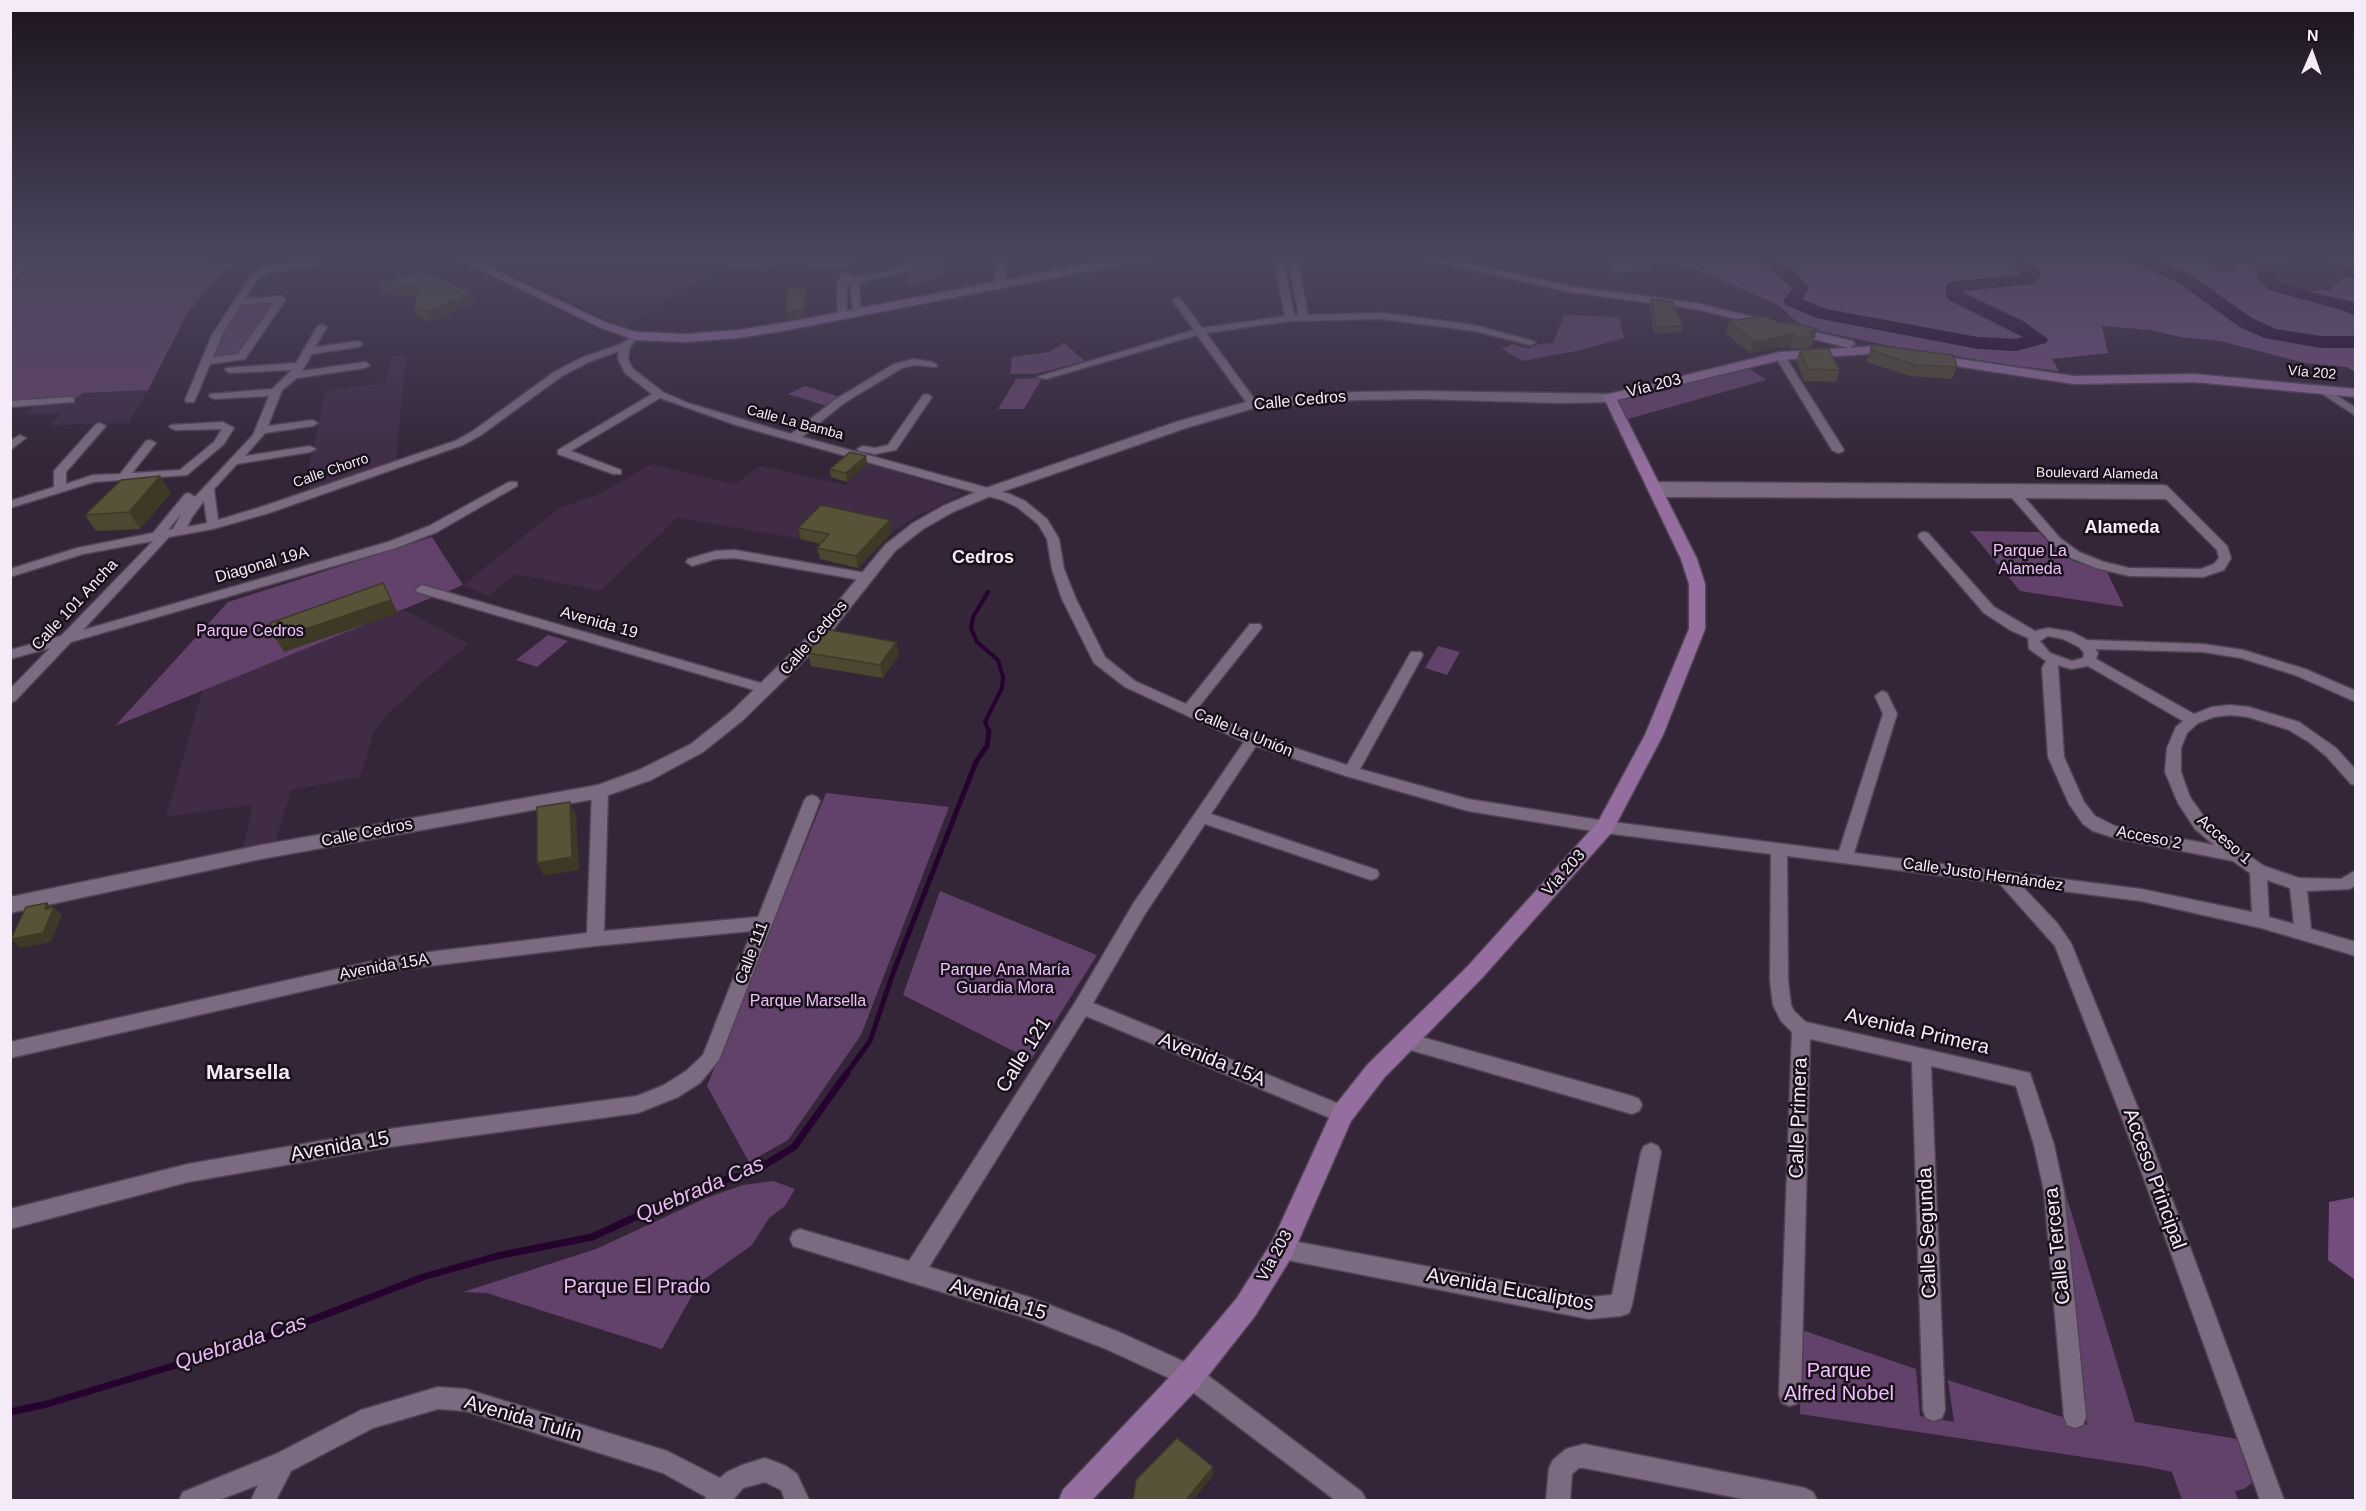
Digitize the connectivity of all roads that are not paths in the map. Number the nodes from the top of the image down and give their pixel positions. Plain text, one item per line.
1 (222, 326) edge
2 (263, 326) edge
3 (604, 326) edge
4 (787, 326) edge
5 (1196, 326) edge
6 (1238, 326) edge
7 (1456, 326) edge
8 (1775, 326) edge
9 (322, 327) dead end
10 (1200, 331) junction
11 (635, 336) junction
12 (1821, 337) junction
13 (1531, 342) dead end
14 (358, 344) dead end
15 (625, 346) junction
16 (309, 351) junction
17 (1827, 352) junction
18 (1780, 356) junction
19 (1924, 357) edge
20 (206, 362) junction
21 (365, 365) dead end
22 (230, 370) dead end
23 (297, 370) junction
24 (923, 376) dead end
25 (1042, 377) dead end
26 (2322, 389) junction
27 (276, 392) junction
28 (2355, 393) edge
29 (658, 394) junction
30 (214, 396) dead end
31 (927, 397) dead end
32 (1610, 398) junction
33 (70, 400) dead end
34 (190, 400) dead end
35 (10, 404) edge
36 (1252, 404) junction
37 (2355, 413) edge
38 (313, 423) dead end
39 (100, 426) dead end
40 (175, 427) dead end
41 (262, 430) junction
42 (20, 438) dead end
43 (793, 438) junction
44 (150, 443) dead end
45 (10, 447) edge
46 (310, 449) dead end
47 (835, 449) junction
48 (1838, 450) dead end
49 (236, 461) junction
50 (617, 472) dead end
51 (124, 476) junction
52 (513, 484) dead end
53 (60, 488) junction
54 (203, 488) junction
55 (1655, 489) junction
56 (2013, 491) junction
57 (988, 492) junction
58 (10, 505) edge
59 (213, 525) junction
60 (166, 535) junction
61 (1924, 536) dead end
62 (692, 562) dead end
63 (10, 573) edge
64 (866, 577) junction
65 (422, 589) dead end
66 (1254, 627) dead end
67 (2035, 636) junction
68 (66, 638) junction
69 (2084, 644) junction
70 (10, 655) edge
71 (1416, 655) dead end
72 (2053, 661) junction
73 (2090, 661) junction
74 (766, 689) junction
75 (1882, 696) dead end
76 (2355, 697) edge
77 (10, 698) edge
78 (1188, 711) junction
79 (2193, 720) junction
80 (1253, 740) junction
81 (1351, 772) junction
82 (2355, 780) edge
83 (600, 791) junction
84 (812, 801) dead end
85 (1200, 816) junction
86 (1605, 827) junction
87 (1779, 848) junction
88 (2236, 855) junction
89 (1845, 856) junction
90 (2258, 870) junction
91 (1371, 874) dead end
92 (2003, 877) junction
93 (2352, 883) edge
94 (2298, 884) junction
95 (10, 905) edge
96 (2261, 921) junction
97 (763, 923) junction
98 (2303, 932) junction
99 (595, 939) junction
100 (2355, 949) edge
101 (1082, 1006) junction
102 (1801, 1029) junction
103 (1407, 1041) junction
104 (10, 1050) edge
105 (1921, 1056) junction
106 (2023, 1078) joint
107 (671, 1090) joint
108 (1632, 1105) dead end
109 (1342, 1114) junction
110 (1651, 1152) dead end
111 (10, 1219) edge
112 (800, 1239) dead end
113 (1281, 1249) junction
114 (913, 1274) junction
115 (1190, 1376) junction
116 (1790, 1395) dead end
117 (1934, 1410) dead end
118 (2074, 1417) dead end
119 (283, 1463) junction
120 (1720, 1493) edge
121 (720, 1496) edge
122 (799, 1498) edge
123 (1080, 1498) edge
124 (191, 1500) edge
125 (263, 1500) edge
126 (1354, 1500) edge
127 (1558, 1500) edge
128 (1805, 1500) edge
129 (2272, 1500) edge

1 - 20 street
2 - 20 street
3 - 11 main road
4 - 11 main road
5 - 10 street
6 - 10 street
7 - 13 street
8 - 12 main road
9 - 16 street
10 - 25 street
10 - 36 street
11 - 15 street, Calle Chorro
12 - 17 main road
12 - 17 main road, Vía 203
14 - 16 street
15 - 29 street, Calle La Bamba
15 - 59 street, Calle Chorro
16 - 23 street
17 - 18 main road, Vía 203
18 - 32 main road, Vía 203
18 - 48 street
19 - 26 main road, Vía 202
20 - 34 street
21 - 23 street
22 - 23 street
23 - 27 street
24 - 43 street
26 - 28 main road, Vía 202
26 - 37 street
27 - 30 street
27 - 41 street
29 - 43 street, Calle La Bamba
29 - 50 street
31 - 47 street
32 - 36 street, Calle Cedros
32 - 55 main road, Vía 203
33 - 35 street
36 - 57 street, Calle Cedros
38 - 41 street
39 - 53 street
40 - 51 street
41 - 49 street
42 - 45 street
43 - 47 street, Calle La Bamba
44 - 51 street
46 - 49 street
47 - 57 street, Calle La Bamba
49 - 54 street
51 - 53 street
52 - 68 street, Diagonal 19A
53 - 58 street
54 - 59 street
54 - 60 street
54 - 60 street
55 - 56 street, Boulevard Alameda
55 - 86 main road, Vía 203
56 - 56 street, Boulevard Alameda
57 - 64 street, Calle Cedros
57 - 78 street, Calle La Unión
59 - 60 street, Calle Chorro
60 - 63 street, Calle Chorro
60 - 68 street, Calle 101 Ancha
61 - 67 street
62 - 64 street
64 - 74 street, Calle Cedros
65 - 74 street, Avenida 19
66 - 78 street
67 - 69 street
67 - 72 street
68 - 70 street, Diagonal 19A
68 - 77 street, Calle 101 Ancha
69 - 73 street
69 - 76 street
71 - 81 street
72 - 73 street
72 - 88 street, Acceso 2
73 - 79 street
74 - 83 street, Calle Cedros
75 - 89 street
78 - 80 street, Calle La Unión
79 - 82 street
79 - 88 street, Acceso 1
80 - 81 street, Calle La Unión
80 - 85 street, Calle 121
81 - 86 street, Calle La Unión
83 - 95 street, Calle Cedros
83 - 99 street
84 - 97 street, Calle 111
85 - 91 street
85 - 101 street, Calle 121
86 - 87 street, Calle Justo Hernández
86 - 103 main road, Vía 203
87 - 89 street, Calle Justo Hernández
87 - 102 street
88 - 90 street, Acceso 1
89 - 92 street, Calle Justo Hernández
90 - 94 street, Acceso 1
90 - 96 street, Acceso 1
92 - 96 street, Calle Justo Hernández
92 - 129 street, Acceso Principal
93 - 94 street, Acceso 1
94 - 98 street
96 - 98 street, Calle Justo Hernández
97 - 99 street, Avenida 15A
97 - 107 street, Calle 111
98 - 100 street, Calle Justo Hernández
99 - 104 street, Avenida 15A
101 - 109 street, Avenida 15A
101 - 114 street, Calle 121
102 - 105 street, Avenida Primera
102 - 116 street, Calle Primera
103 - 108 street
103 - 109 main road, Vía 203
105 - 106 street, Avenida Primera
105 - 117 street, Calle Segunda
106 - 118 street, Calle Tercera
107 - 111 street, Avenida 15
109 - 113 main road, Vía 203
110 - 113 street, Avenida Eucaliptos
112 - 114 street, Avenida 15
113 - 115 main road, Vía 203
114 - 115 street, Avenida 15
115 - 123 main road, Vía 203
115 - 126 street, Avenida 15
119 - 121 street, Avenida Tulín
119 - 124 street, Avenida Tulín
119 - 125 street
120 - 127 street
120 - 128 street
121 - 122 street

